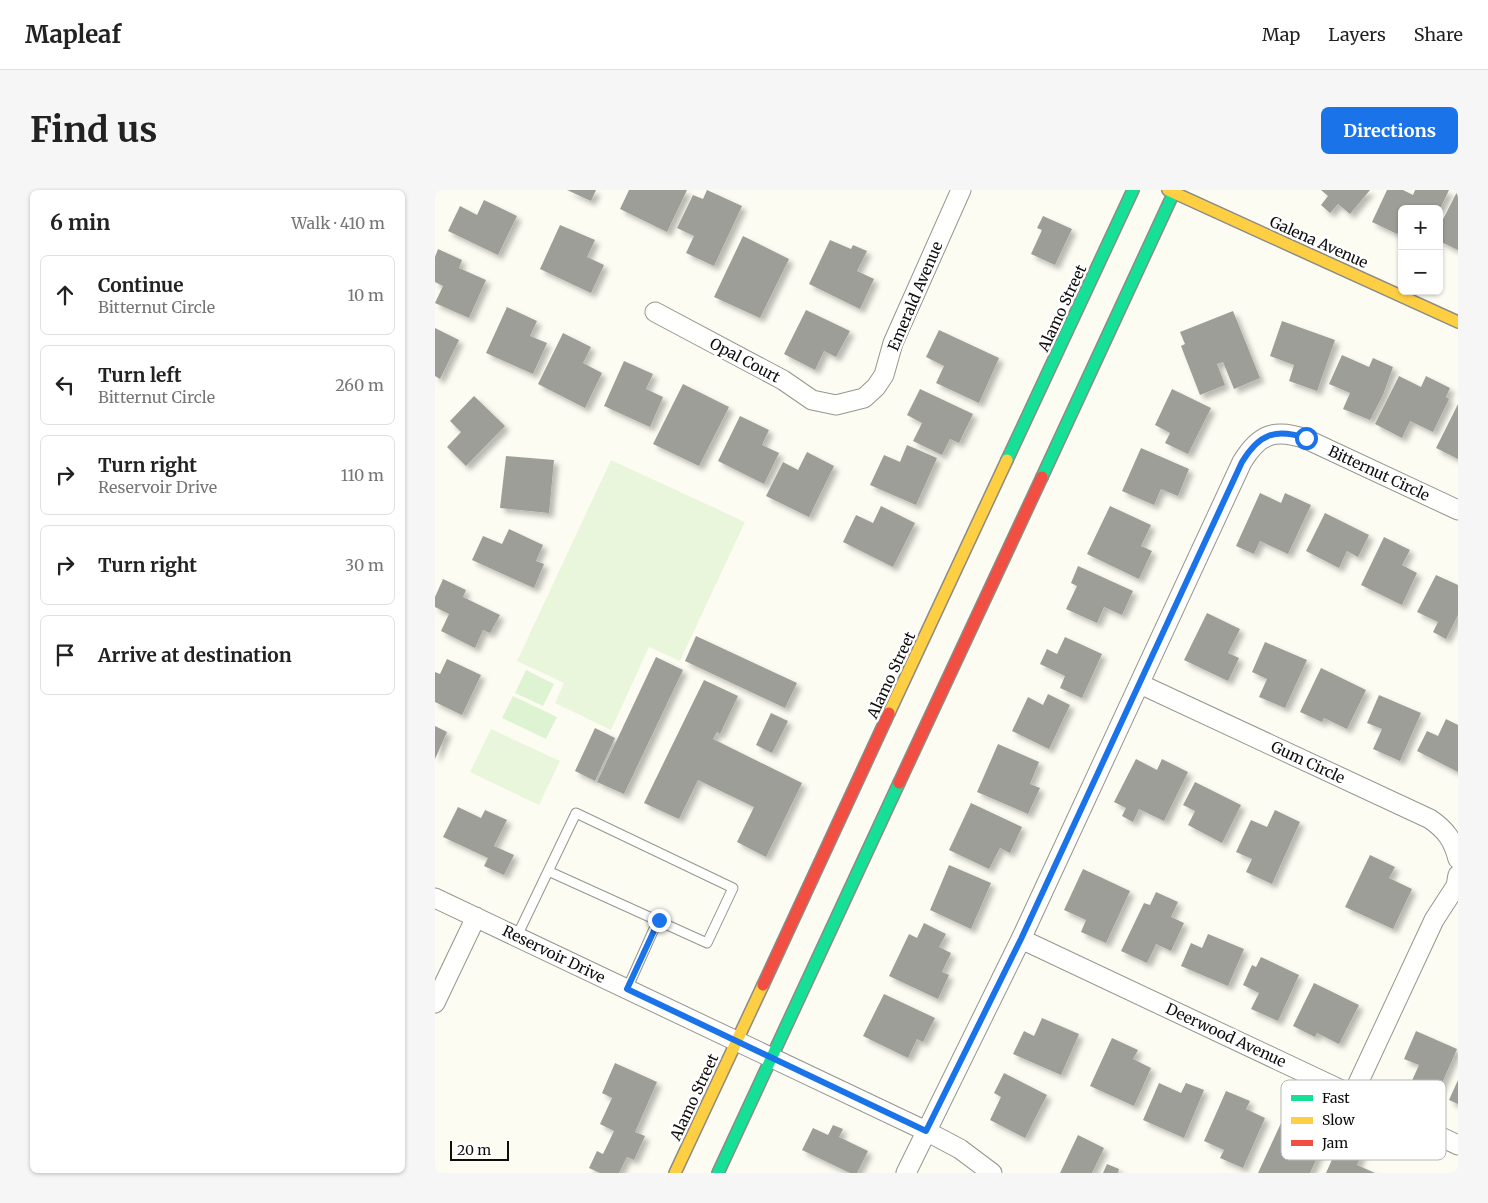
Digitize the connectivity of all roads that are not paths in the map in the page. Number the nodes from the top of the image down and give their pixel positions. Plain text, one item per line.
1 (961, 190) edge
2 (1133, 190) edge
3 (1172, 191) edge
4 (655, 312) dead end
5 (1458, 322) edge
6 (836, 405) joint
7 (1458, 510) edge
8 (1140, 684) junction
9 (1458, 859) edge
10 (548, 872) junction
11 (1458, 875) edge
12 (435, 898) edge
13 (476, 917) junction
14 (659, 920) junction
15 (517, 936) junction
16 (1021, 939) junction
17 (627, 989) junction
18 (435, 1003) edge
19 (737, 1042) junction
20 (771, 1058) junction
21 (1323, 1080) edge
22 (1360, 1080) edge
23 (926, 1131) junction
24 (1446, 1139) edge
25 (1458, 1145) edge
26 (675, 1173) edge
27 (718, 1173) edge
28 (906, 1173) edge
29 (993, 1173) edge

1 - 6 street, Emerald Avenue
2 - 19 main road, Alamo Street
3 - 5 main road, Galena Avenue
3 - 20 main road
4 - 6 street, Opal Court
7 - 8 street, Bitternut Circle
8 - 9 street, Gum Circle
8 - 16 street, Bitternut Circle
10 - 14 lane
10 - 14 lane
10 - 15 lane
11 - 22 street
12 - 13 street, Reservoir Drive
13 - 15 street, Reservoir Drive
13 - 18 street
14 - 17 lane
15 - 17 street, Reservoir Drive
16 - 21 street, Deerwood Avenue
16 - 23 street, Bitternut Circle
17 - 19 street, Reservoir Drive
19 - 20 street, Reservoir Drive
19 - 26 main road, Alamo Street
20 - 23 street, Reservoir Drive
20 - 27 main road
23 - 28 street, Bitternut Circle
23 - 29 street, Reservoir Drive
24 - 25 street, Deerwood Avenue

